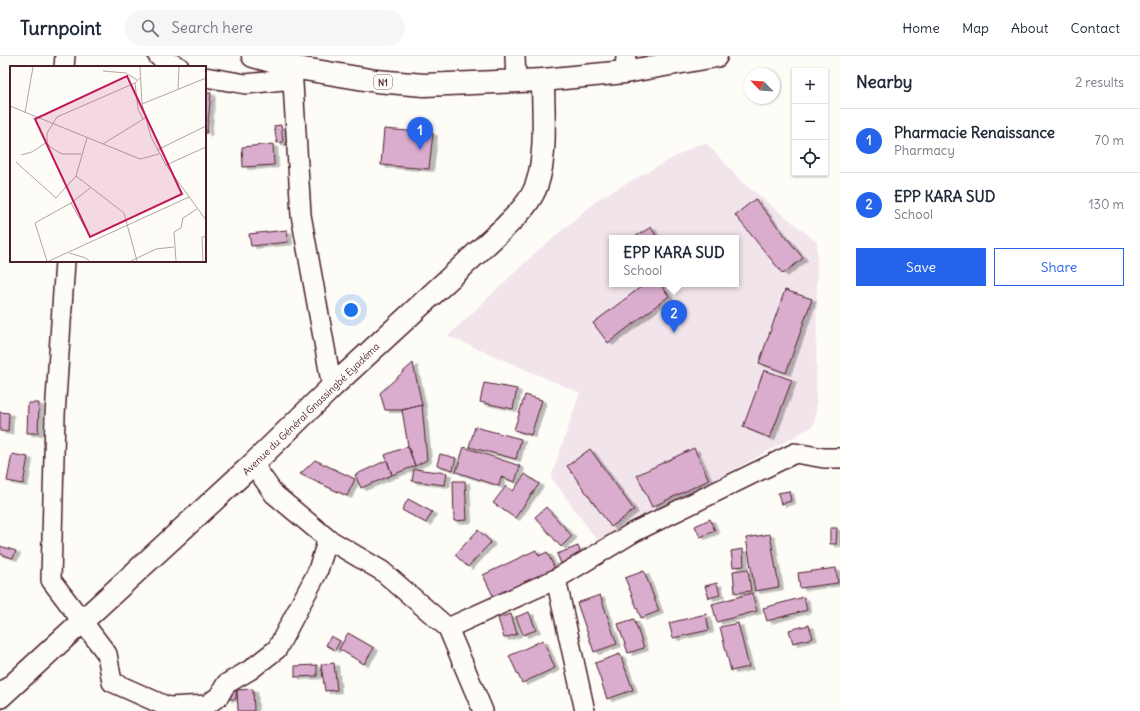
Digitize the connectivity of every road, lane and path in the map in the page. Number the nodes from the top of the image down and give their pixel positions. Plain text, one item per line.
1 (65, 56) edge
2 (158, 56) edge
3 (253, 56) edge
4 (515, 56) edge
5 (716, 56) edge
6 (626, 64) edge
7 (64, 66) edge
8 (177, 66) edge
9 (293, 73) junction
10 (206, 77) edge
11 (543, 80) junction
12 (516, 82) junction
13 (65, 262) edge
14 (332, 387) junction
15 (840, 458) edge
16 (253, 464) junction
17 (328, 539) junction
18 (556, 579) junction
19 (82, 622) junction
20 (448, 628) junction
21 (0, 697) edge
22 (168, 709) edge
23 (483, 711) edge
24 (586, 711) edge

1 - 7 street
2 - 8 street
3 - 9 main road, N1
4 - 12 street
5 - 6 main road, N1
6 - 11 main road, N1
9 - 10 street
9 - 12 main road, N1
9 - 14 street
11 - 12 main road, N1
11 - 14 main road, Avenue du Général Gnassingbé Eyadéma
13 - 19 street
14 - 16 main road, Avenue du Général Gnassingbé Eyadéma
15 - 18 street
16 - 17 street
16 - 19 main road, Avenue du Général Gnassingbé Eyadéma
17 - 20 street
17 - 22 street
18 - 20 street
18 - 24 street
19 - 21 main road, Avenue du Général Gnassingbé Eyadéma
19 - 22 street
20 - 23 street

